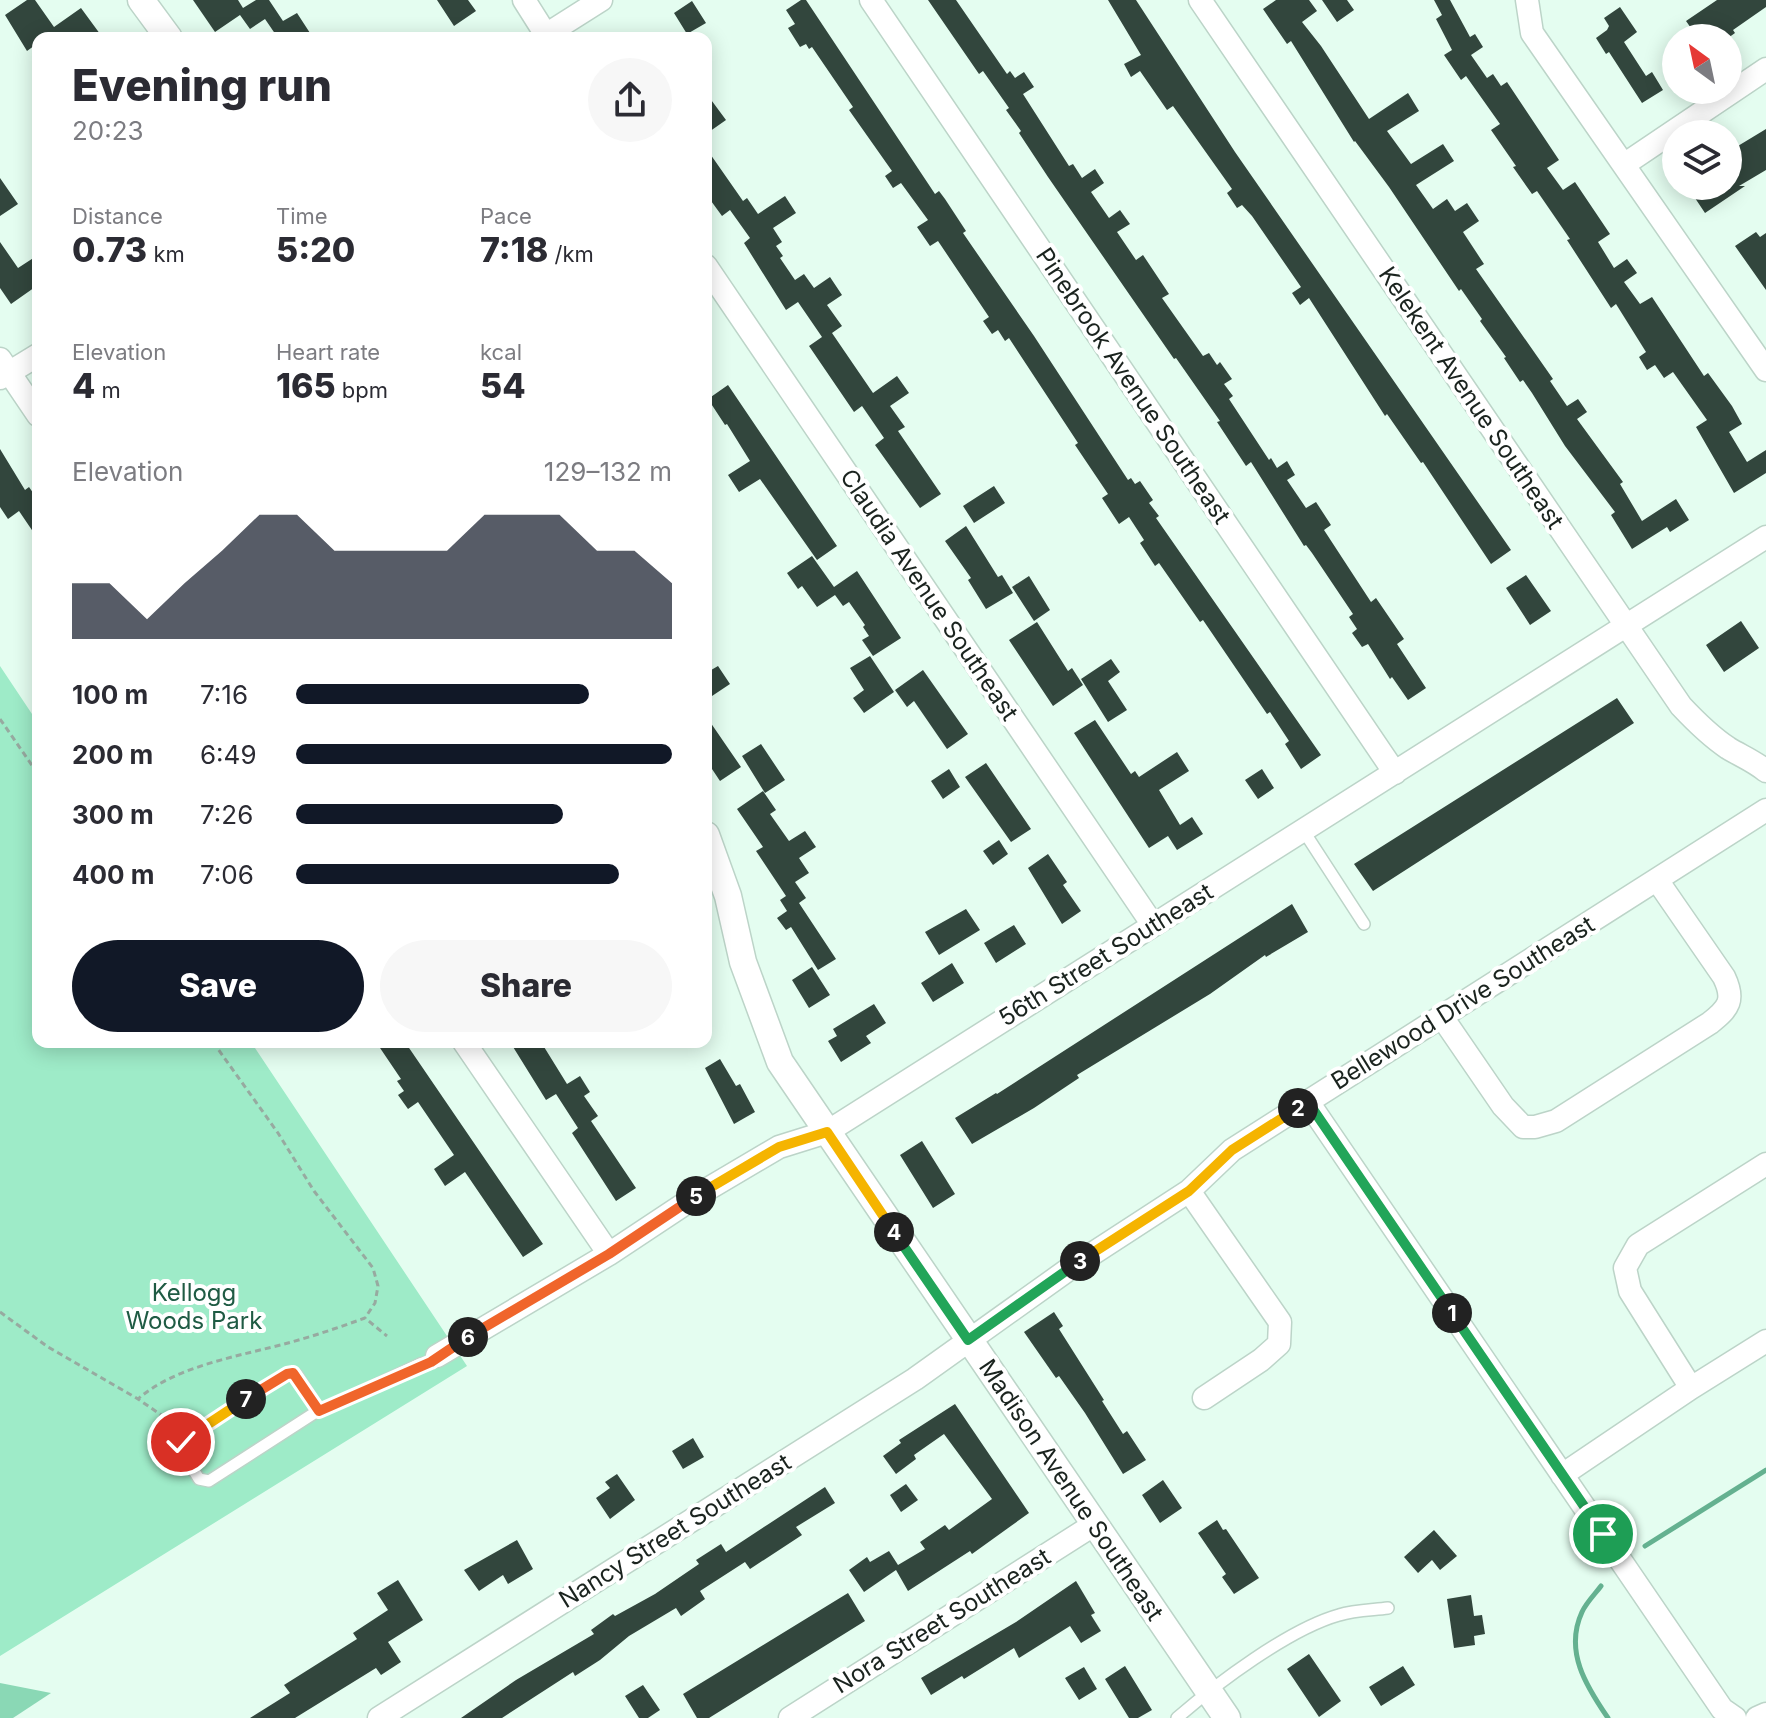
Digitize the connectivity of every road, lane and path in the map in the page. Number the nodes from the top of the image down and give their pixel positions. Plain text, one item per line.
1 (141, 0) edge
2 (524, 0) edge
3 (601, 0) edge
4 (871, 0) edge
5 (1200, 0) edge
6 (1527, 0) edge
7 (165, 32) edge
8 (542, 32) edge
9 (553, 32) edge
10 (1766, 69) edge
11 (1625, 164) junction
12 (712, 275) edge
13 (32, 358) edge
14 (3, 370) edge
15 (1766, 370) edge
16 (32, 407) edge
17 (1766, 537) edge
18 (1626, 627) junction
19 (0, 719) edge
20 (32, 765) edge
21 (1766, 771) edge
22 (1395, 773) junction
23 (1766, 810) edge
24 (1303, 830) junction
25 (712, 852) edge
26 (1657, 880) junction
27 (1364, 924) dead end
28 (1153, 925) junction
29 (1442, 1017) junction
30 (217, 1048) edge
31 (468, 1048) edge
32 (1308, 1102) junction
33 (827, 1132) junction
34 (1766, 1164) edge
35 (1189, 1191) junction
36 (609, 1254) junction
37 (0, 1312) edge
38 (365, 1318) junction
39 (387, 1336) dead end
40 (968, 1340) junction
41 (1766, 1341) edge
42 (437, 1356) joint
43 (1691, 1388) junction
44 (1204, 1398) dead end
45 (138, 1399) junction
46 (319, 1411) junction
47 (173, 1423) dead end
48 (1562, 1475) junction
49 (1095, 1524) junction
50 (1388, 1608) dead end
51 (1208, 1691) junction
52 (1766, 1714) edge
53 (379, 1718) edge
54 (790, 1718) edge
55 (1177, 1718) edge
56 (1227, 1718) edge
57 (1735, 1718) edge
58 (1757, 1718) edge

1 - 7 street
2 - 8 street
3 - 9 street
4 - 22 street, Pinebrook Avenue Southeast
5 - 18 street, Kelekent Avenue Southeast
6 - 11 street
10 - 11 street
11 - 15 street
12 - 28 street, Claudia Avenue Southeast
13 - 14 street
14 - 16 street
17 - 18 street, 56th Street Southeast
18 - 21 street, Kelekent Avenue Southeast
18 - 22 street, 56th Street Southeast
19 - 20 path
22 - 24 street, 56th Street Southeast
23 - 26 street, Bellewood Drive Southeast
24 - 27 lane
24 - 28 street, 56th Street Southeast
25 - 33 street, Madison Avenue Southeast
26 - 29 street, Bellewood Drive Southeast
26 - 29 street
28 - 33 street, 56th Street Southeast
29 - 32 street, Bellewood Drive Southeast
30 - 38 path
31 - 36 street
32 - 35 street, Bellewood Drive Southeast
32 - 48 street
33 - 36 street, 56th Street Southeast
33 - 40 street, Madison Avenue Southeast
34 - 43 street
35 - 40 street, Bellewood Drive Southeast
35 - 44 street
36 - 42 street, 56th Street Southeast
37 - 45 path
38 - 39 path
38 - 45 path
40 - 49 street, Madison Avenue Southeast
40 - 53 street, Nancy Street Southeast
41 - 43 street
42 - 46 lane
43 - 48 street
45 - 47 path
46 - 46 lane
48 - 57 street
49 - 51 street, Madison Avenue Southeast
49 - 54 street, Nora Street Southeast
50 - 51 lane
51 - 55 lane
51 - 56 street, Madison Avenue Southeast
52 - 58 street

